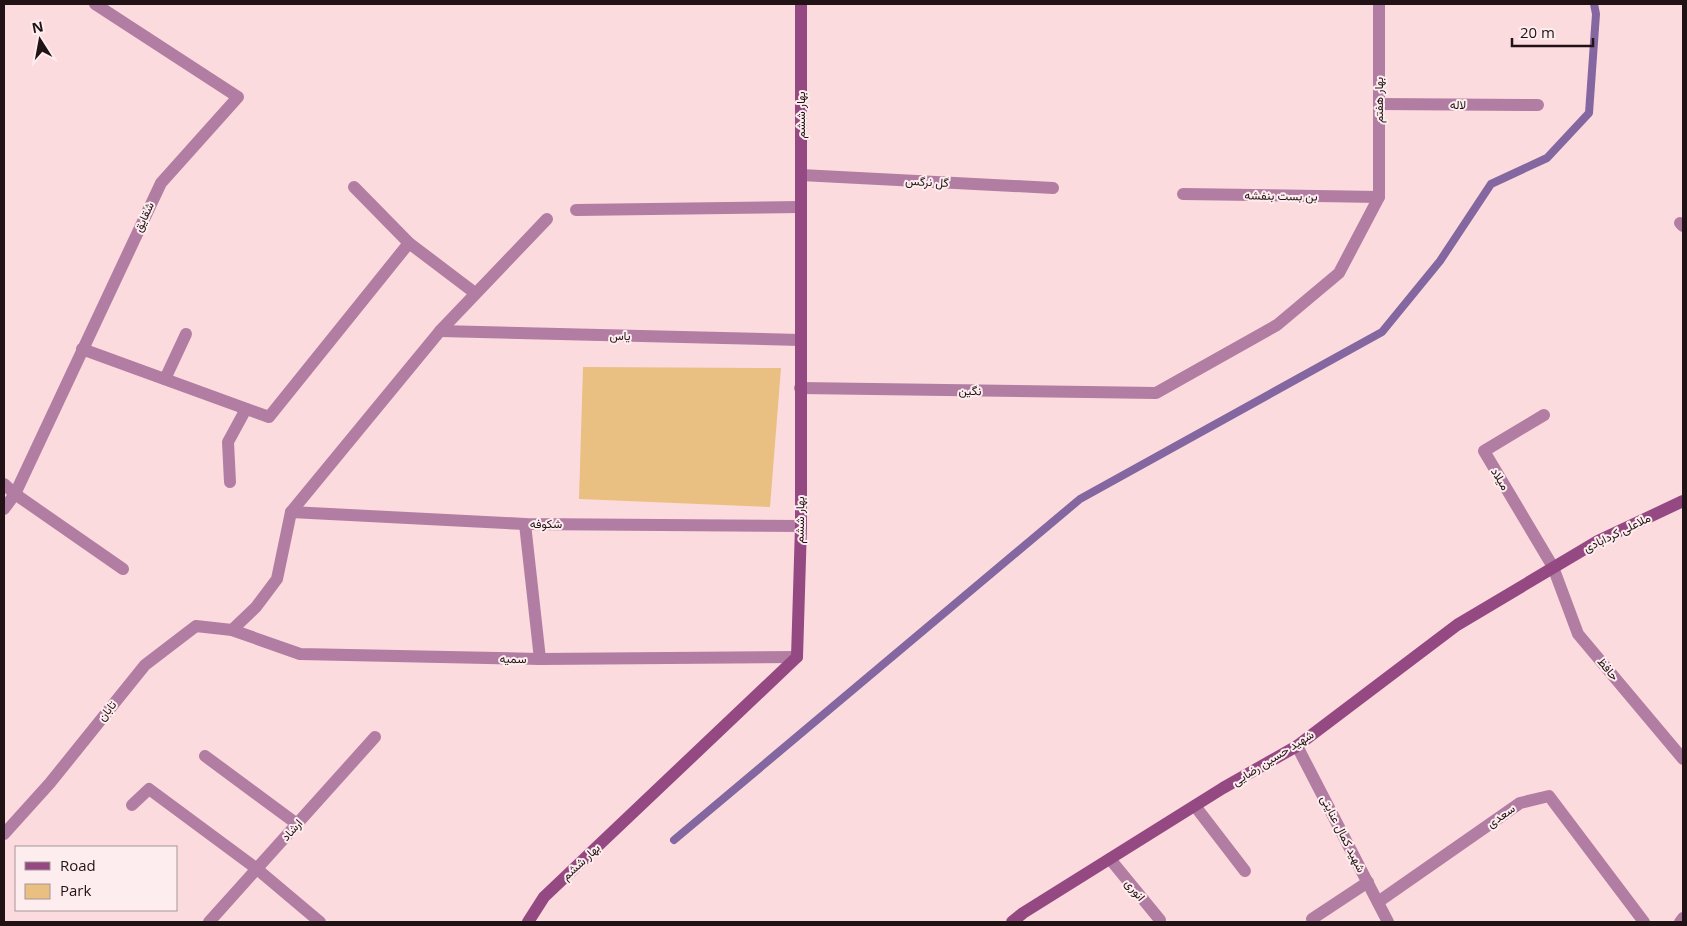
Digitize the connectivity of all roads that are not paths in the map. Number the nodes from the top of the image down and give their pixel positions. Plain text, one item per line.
1 (95, 4) edge
2 (801, 4) edge
3 (1379, 4) edge
4 (1379, 104) junction
5 (1538, 105) dead end
6 (800, 175) junction
7 (354, 187) dead end
8 (1053, 188) dead end
9 (1183, 194) dead end
10 (1379, 197) junction
11 (800, 207) junction
12 (576, 210) dead end
13 (547, 219) dead end
14 (409, 243) junction
15 (475, 293) junction
16 (440, 331) junction
17 (186, 334) dead end
18 (800, 340) junction
19 (82, 350) junction
20 (165, 379) junction
21 (800, 388) junction
22 (246, 409) junction
23 (1544, 415) dead end
24 (230, 482) dead end
25 (4, 484) edge
26 (15, 494) junction
27 (1683, 501) edge
28 (4, 509) edge
29 (291, 512) junction
30 (525, 524) junction
31 (801, 526) junction
32 (1553, 567) junction
33 (123, 569) dead end
34 (232, 630) junction
35 (798, 657) junction
36 (540, 659) junction
37 (375, 737) dead end
38 (1297, 746) junction
39 (205, 756) dead end
40 (1683, 759) edge
41 (132, 805) dead end
42 (1195, 806) junction
43 (297, 824) junction
44 (4, 834) edge
45 (1110, 859) junction
46 (257, 868) junction
47 (1245, 871) dead end
48 (1368, 882) junction
49 (1378, 902) junction
50 (1683, 918) edge
51 (1312, 919) dead end
52 (1160, 920) dead end
53 (209, 922) edge
54 (320, 922) edge
55 (528, 922) edge
56 (1012, 922) edge
57 (1388, 922) edge
58 (1644, 922) edge
59 (1680, 922) edge

1 - 19 street, شقایق
2 - 6 street, بهار ششم
3 - 4 street, بهار هفتم
4 - 5 street, لاله
4 - 10 street, بهار هفتم
6 - 8 street, گل نرگس
6 - 11 street, بهار ششم
7 - 14 street
9 - 10 street, بن بست بنفشه
10 - 21 street, نگین
11 - 12 street
11 - 18 street, بهار ششم
13 - 15 street
14 - 15 street
14 - 22 street
15 - 16 street
16 - 18 street, یاس
16 - 29 street
17 - 20 street
18 - 21 street, بهار ششم
19 - 20 street
19 - 26 street, شقایق
20 - 22 street
21 - 31 street, بهار ششم
22 - 24 street
23 - 32 street, میلاد
25 - 26 street
26 - 28 street, شقایق
26 - 33 street
27 - 32 street, ملاعلی کردابادی
29 - 30 street, شکوفه
29 - 34 street
30 - 31 street, شکوفه
30 - 36 street
31 - 35 street, بهار ششم
32 - 38 street, شهید حسین رضایی
32 - 40 street, حافظ
34 - 36 street, سمیه
34 - 44 street, تابان
35 - 36 street, سمیه
35 - 55 street, بهار ششم
37 - 43 street, ارشاد
38 - 42 street, شهید حسین رضایی
38 - 48 street, شهید کمال عنایتی
39 - 43 street
41 - 46 street
42 - 45 street, شهید حسین رضایی
42 - 47 street
43 - 46 street, ارشاد
45 - 52 street, انوری
45 - 56 street, شهید حسین رضایی
46 - 53 street, ارشاد
46 - 54 street
48 - 49 street, شهید کمال عنایتی
48 - 51 street
49 - 57 street, شهید کمال عنایتی
49 - 58 street, سعدی
50 - 59 street

